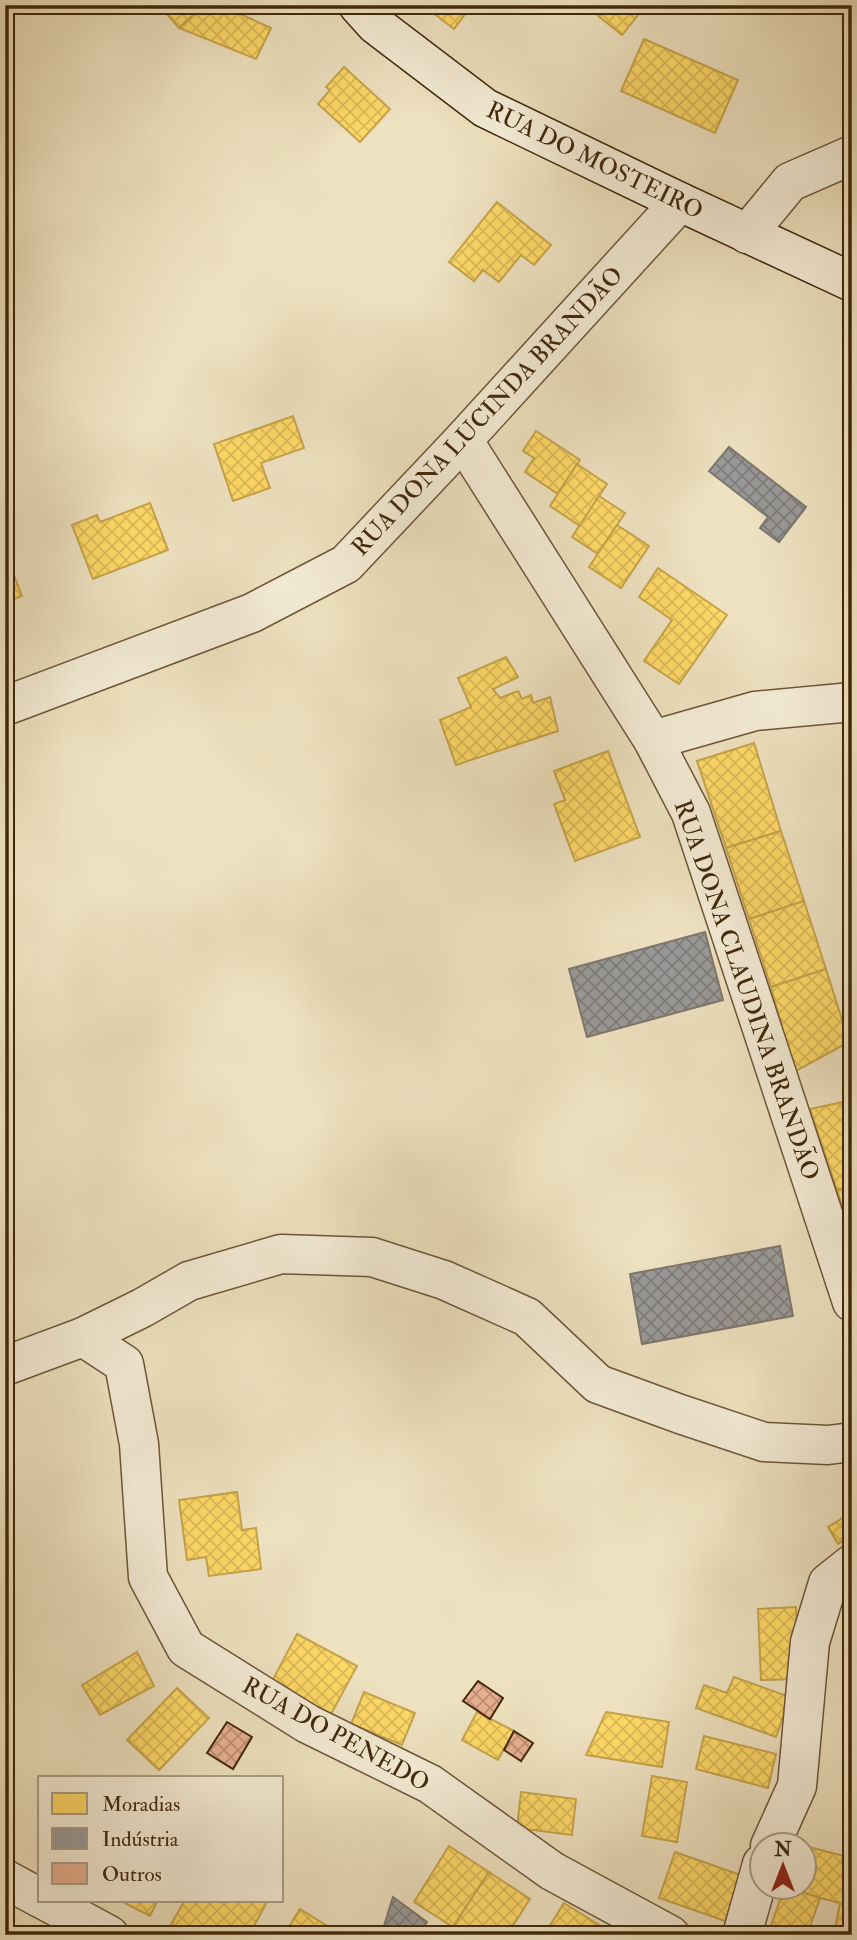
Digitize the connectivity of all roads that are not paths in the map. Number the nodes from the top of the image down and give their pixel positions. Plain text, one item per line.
1 (358, 5) edge
2 (852, 155) edge
3 (680, 202) junction
4 (747, 234) junction
5 (852, 282) edge
6 (463, 440) junction
7 (852, 702) edge
8 (5, 706) edge
9 (653, 740) junction
10 (852, 1302) edge
11 (83, 1337) junction
12 (5, 1366) edge
13 (852, 1442) edge
14 (852, 1564) edge
15 (776, 1832) edge
16 (5, 1879) edge
17 (38, 1897) edge
18 (48, 1902) edge
19 (751, 1902) edge
20 (109, 1935) edge
21 (670, 1935) edge
22 (742, 1935) edge

1 - 3 street, RUA DO MOSTEIRO
2 - 4 street
3 - 4 street, RUA DO MOSTEIRO
3 - 6 street, RUA DONA LUCINDA BRANDÃO
4 - 5 street, RUA DO MOSTEIRO
6 - 8 street, RUA DONA LUCINDA BRANDÃO
6 - 9 street, RUA DONA CLAUDINA BRANDÃO
7 - 9 street
9 - 10 street, RUA DONA CLAUDINA BRANDÃO
11 - 12 street
11 - 13 street
11 - 21 street, RUA DO PENEDO
14 - 15 street
16 - 17 street
18 - 20 street
19 - 22 street

